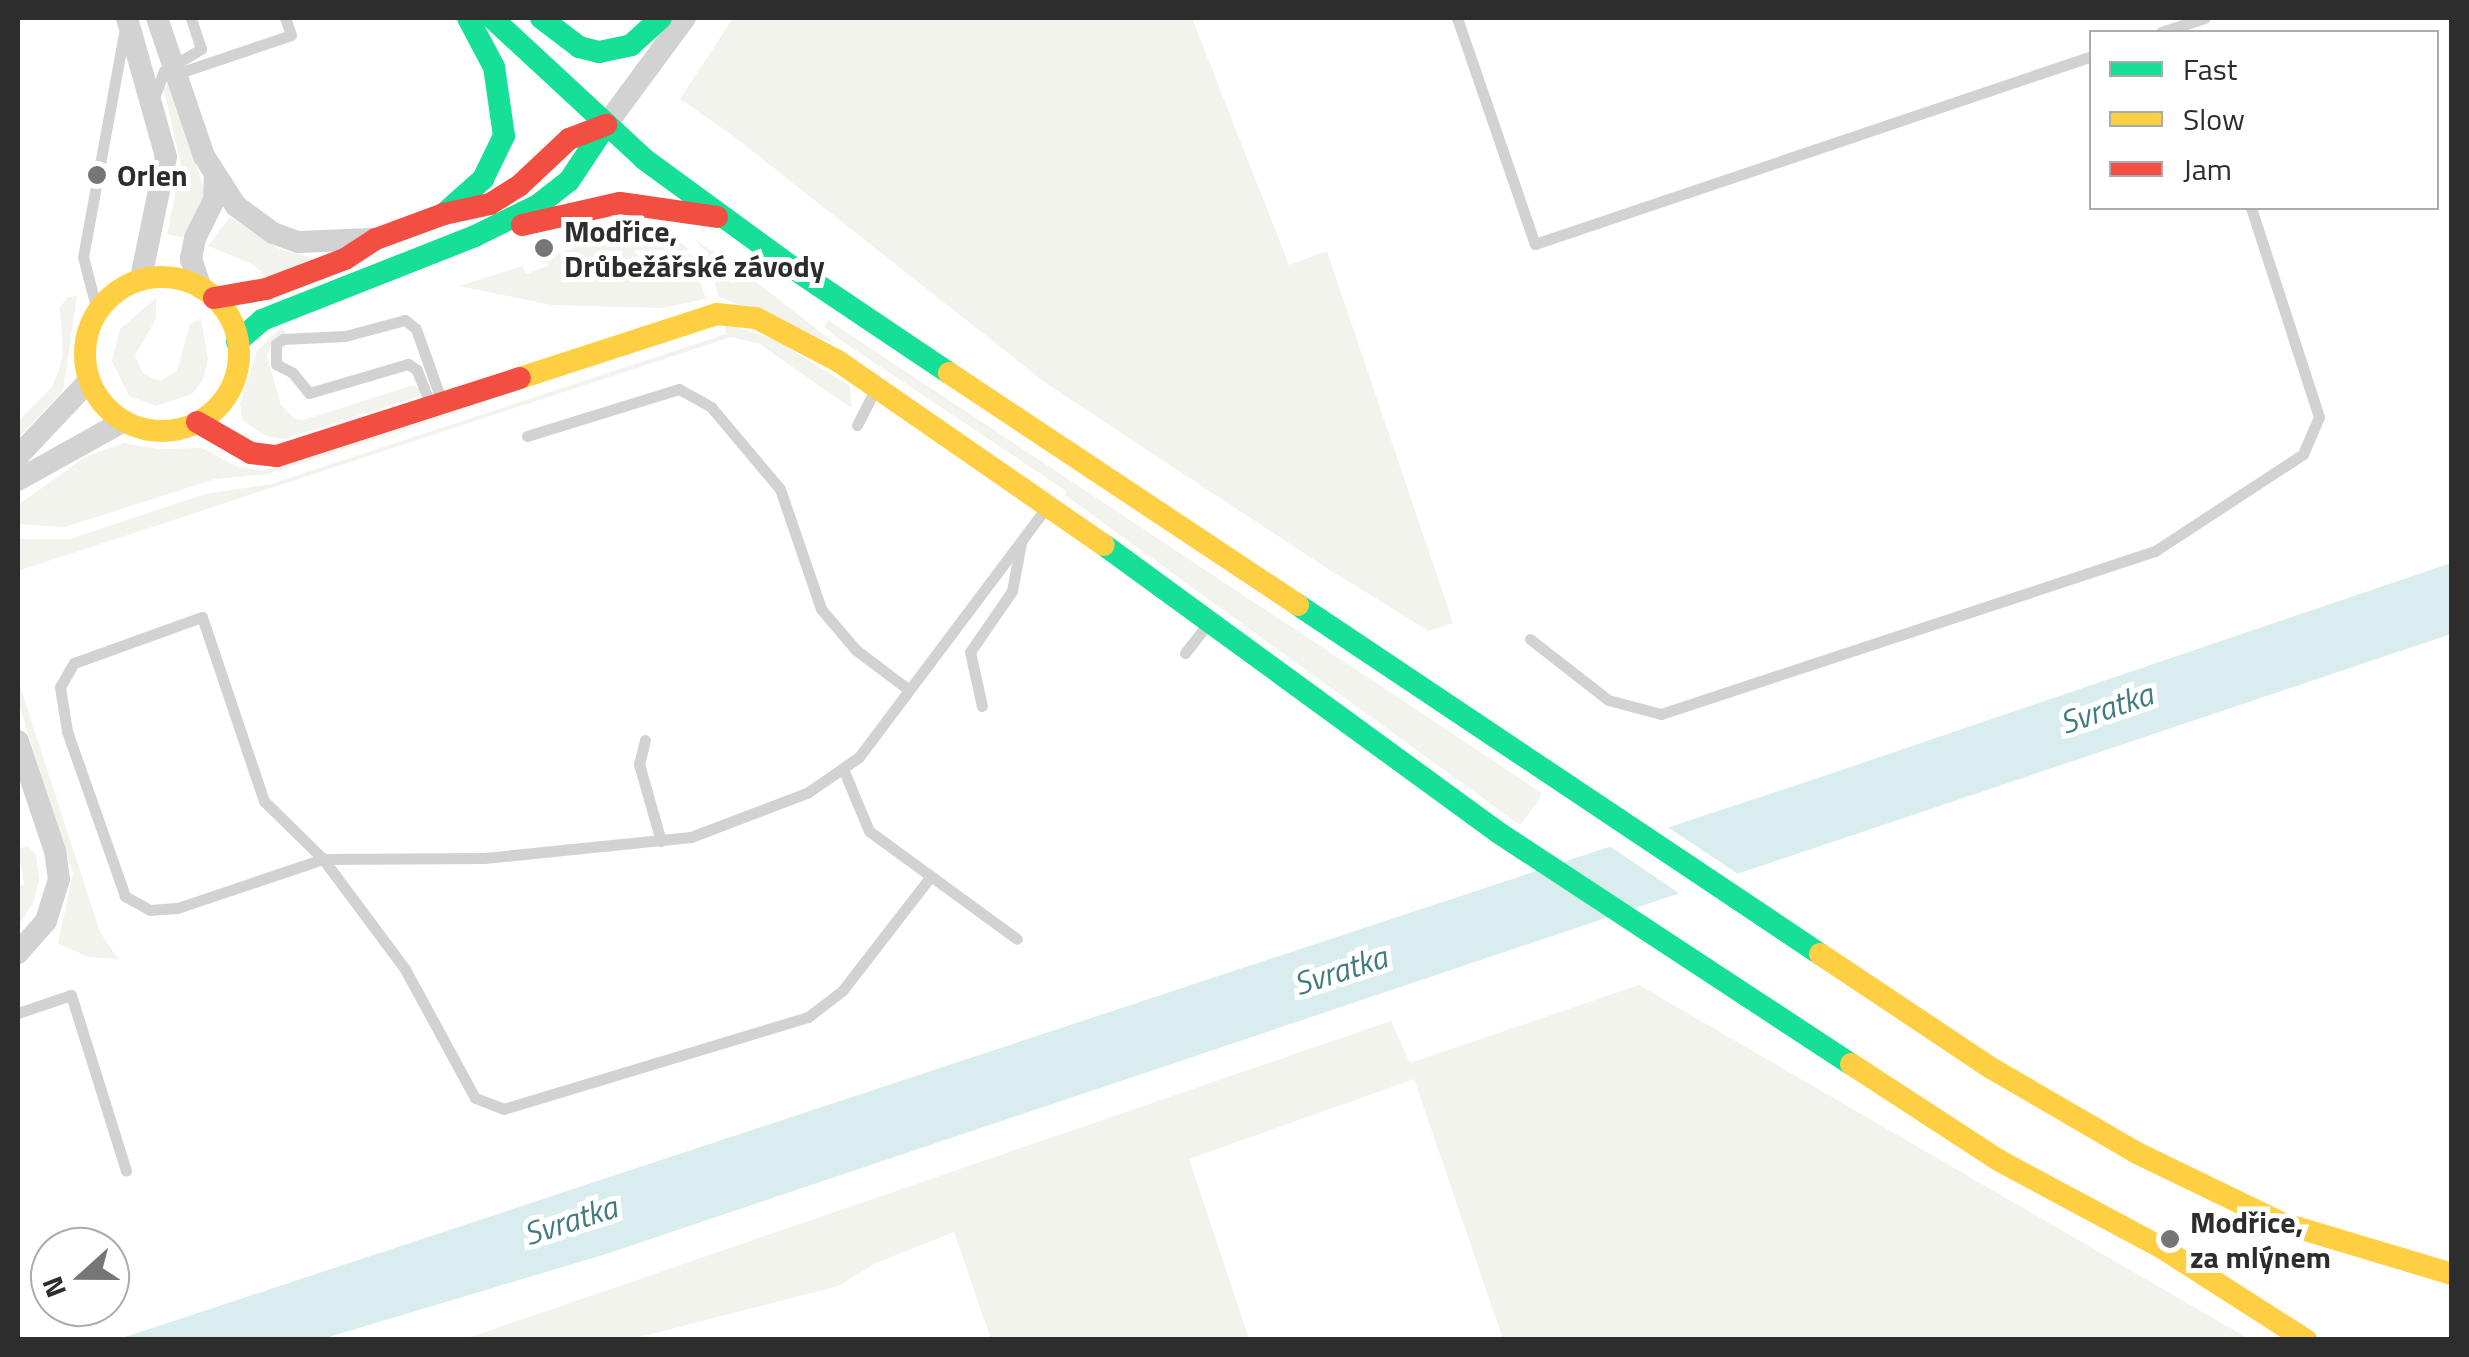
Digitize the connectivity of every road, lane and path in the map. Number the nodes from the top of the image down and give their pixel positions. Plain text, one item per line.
1 (156, 18) edge
2 (191, 18) edge
3 (286, 18) edge
4 (468, 18) edge
5 (492, 18) edge
6 (542, 18) edge
7 (661, 18) edge
8 (685, 18) edge
9 (1457, 18) edge
10 (2206, 18) edge
11 (127, 19) edge
12 (2190, 24) edge
13 (2089, 57) edge
14 (174, 69) junction
15 (153, 105) junction
16 (606, 125) junction
17 (215, 177) junction
18 (2252, 210) edge
19 (444, 214) junction
20 (725, 218) junction
21 (475, 236) junction
22 (376, 239) junction
23 (141, 278) junction
24 (208, 293) junction
25 (98, 314) junction
26 (238, 342) junction
27 (89, 381) junction
28 (876, 387) junction
29 (436, 404) junction
30 (124, 421) junction
31 (197, 422) junction
32 (857, 425) dead end
33 (528, 436) dead end
34 (18, 456) edge
35 (18, 480) edge
36 (1049, 505) junction
37 (1022, 539) junction
38 (1209, 622) junction
39 (1530, 639) dead end
40 (1185, 653) dead end
41 (908, 689) junction
42 (982, 706) dead end
43 (646, 740) dead end
44 (18, 741) edge
45 (844, 771) junction
46 (661, 841) junction
47 (323, 859) junction
48 (931, 876) junction
49 (1017, 939) dead end
50 (18, 953) edge
51 (18, 1013) edge
52 (126, 1171) dead end
53 (2452, 1274) edge
54 (2306, 1340) edge

1 - 14 street
2 - 14 lane
3 - 14 lane
4 - 19 street
5 - 16 street
6 - 7 street
8 - 16 street
9 - 13 lane
10 - 12 lane
11 - 15 street
11 - 25 lane
14 - 15 lane
14 - 17 street
15 - 23 street
16 - 19 street
16 - 20 street
16 - 21 street
17 - 22 street
17 - 24 street
18 - 39 lane
19 - 22 street
20 - 21 street
20 - 53 street
21 - 26 street
22 - 24 street
23 - 24 street
23 - 25 street
24 - 26 street
25 - 27 street
26 - 31 street
27 - 30 street
27 - 34 street
28 - 29 street
28 - 32 lane
28 - 36 street
29 - 29 lane
29 - 31 street
30 - 31 street
30 - 35 street
33 - 41 lane
36 - 37 lane
36 - 38 street
37 - 41 lane
37 - 42 lane
38 - 40 lane
38 - 54 street
41 - 45 lane
43 - 46 lane
44 - 50 street
45 - 46 lane
45 - 48 lane
46 - 47 lane
47 - 47 lane
47 - 48 lane
48 - 49 lane
51 - 52 lane

